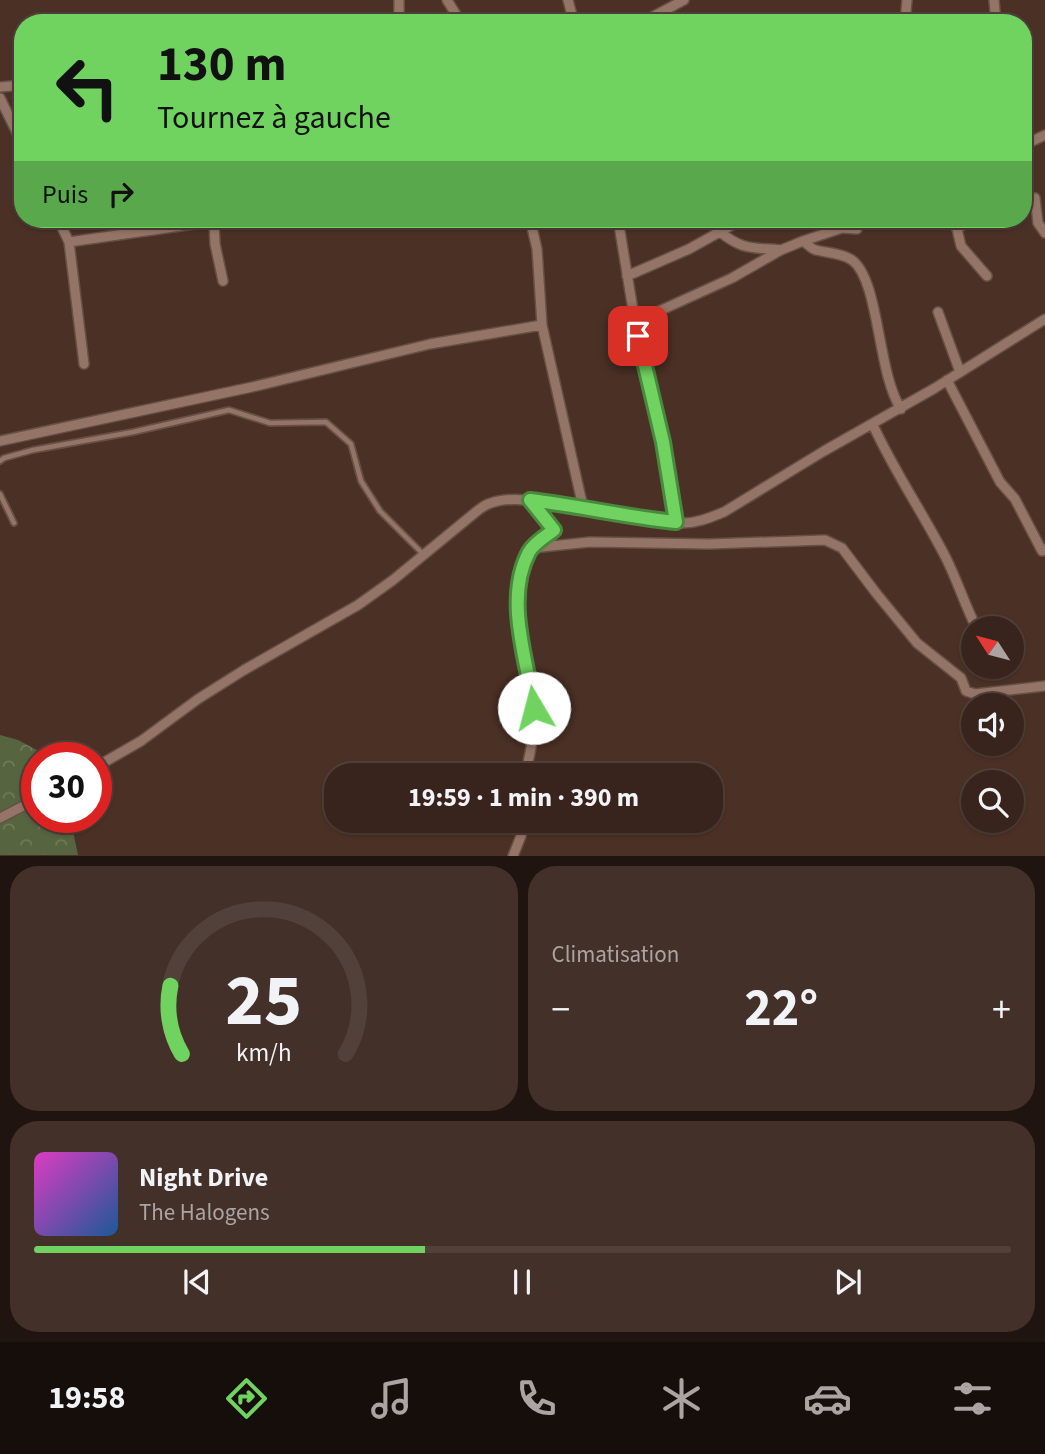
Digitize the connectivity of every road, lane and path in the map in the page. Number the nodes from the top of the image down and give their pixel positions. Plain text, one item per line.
1 (684, 0) edge
2 (658, 14) edge
3 (0, 98) edge
4 (14, 127) edge
5 (1035, 198) dead end
6 (62, 228) edge
7 (169, 228) edge
8 (214, 228) edge
9 (532, 228) edge
10 (619, 228) edge
11 (717, 228) edge
12 (725, 228) edge
13 (857, 229) dead end
14 (957, 229) edge
15 (154, 230) joint
16 (719, 231) junction
17 (1045, 233) edge
18 (803, 241) junction
19 (69, 242) junction
20 (781, 250) junction
21 (627, 276) junction
22 (987, 276) dead end
23 (223, 281) dead end
24 (938, 312) dead end
25 (1045, 319) edge
26 (635, 322) junction
27 (542, 325) junction
28 (84, 364) dead end
29 (960, 372) junction
30 (947, 380) junction
31 (901, 409) junction
32 (873, 425) junction
33 (0, 441) edge
34 (0, 461) edge
35 (0, 494) edge
36 (530, 500) junction
37 (583, 507) junction
38 (676, 522) junction
39 (14, 523) dead end
40 (532, 548) junction
41 (1044, 552) edge
42 (424, 555) junction
43 (971, 616) edge
44 (1045, 685) edge
45 (112, 758) edge
46 (528, 763) edge
47 (21, 807) edge
48 (0, 818) edge
49 (521, 833) edge
50 (513, 856) edge

1 - 2 street
3 - 4 street
5 - 17 street
6 - 19 street
7 - 15 street
8 - 23 street
9 - 27 street
10 - 21 street
11 - 16 street
12 - 16 street
13 - 18 street
14 - 22 street
15 - 19 street
16 - 20 street
16 - 21 street
18 - 20 street
18 - 31 street
19 - 28 street
20 - 26 street
21 - 26 street
24 - 29 street
25 - 29 street
26 - 38 street
27 - 33 street
27 - 37 street
29 - 30 street
30 - 31 street
30 - 41 street
31 - 32 street
32 - 38 street
32 - 43 street
34 - 42 lane
35 - 39 lane
36 - 37 street
36 - 40 street
36 - 42 street
37 - 38 street
40 - 44 street
40 - 46 street
42 - 45 street
47 - 48 street
49 - 50 street

